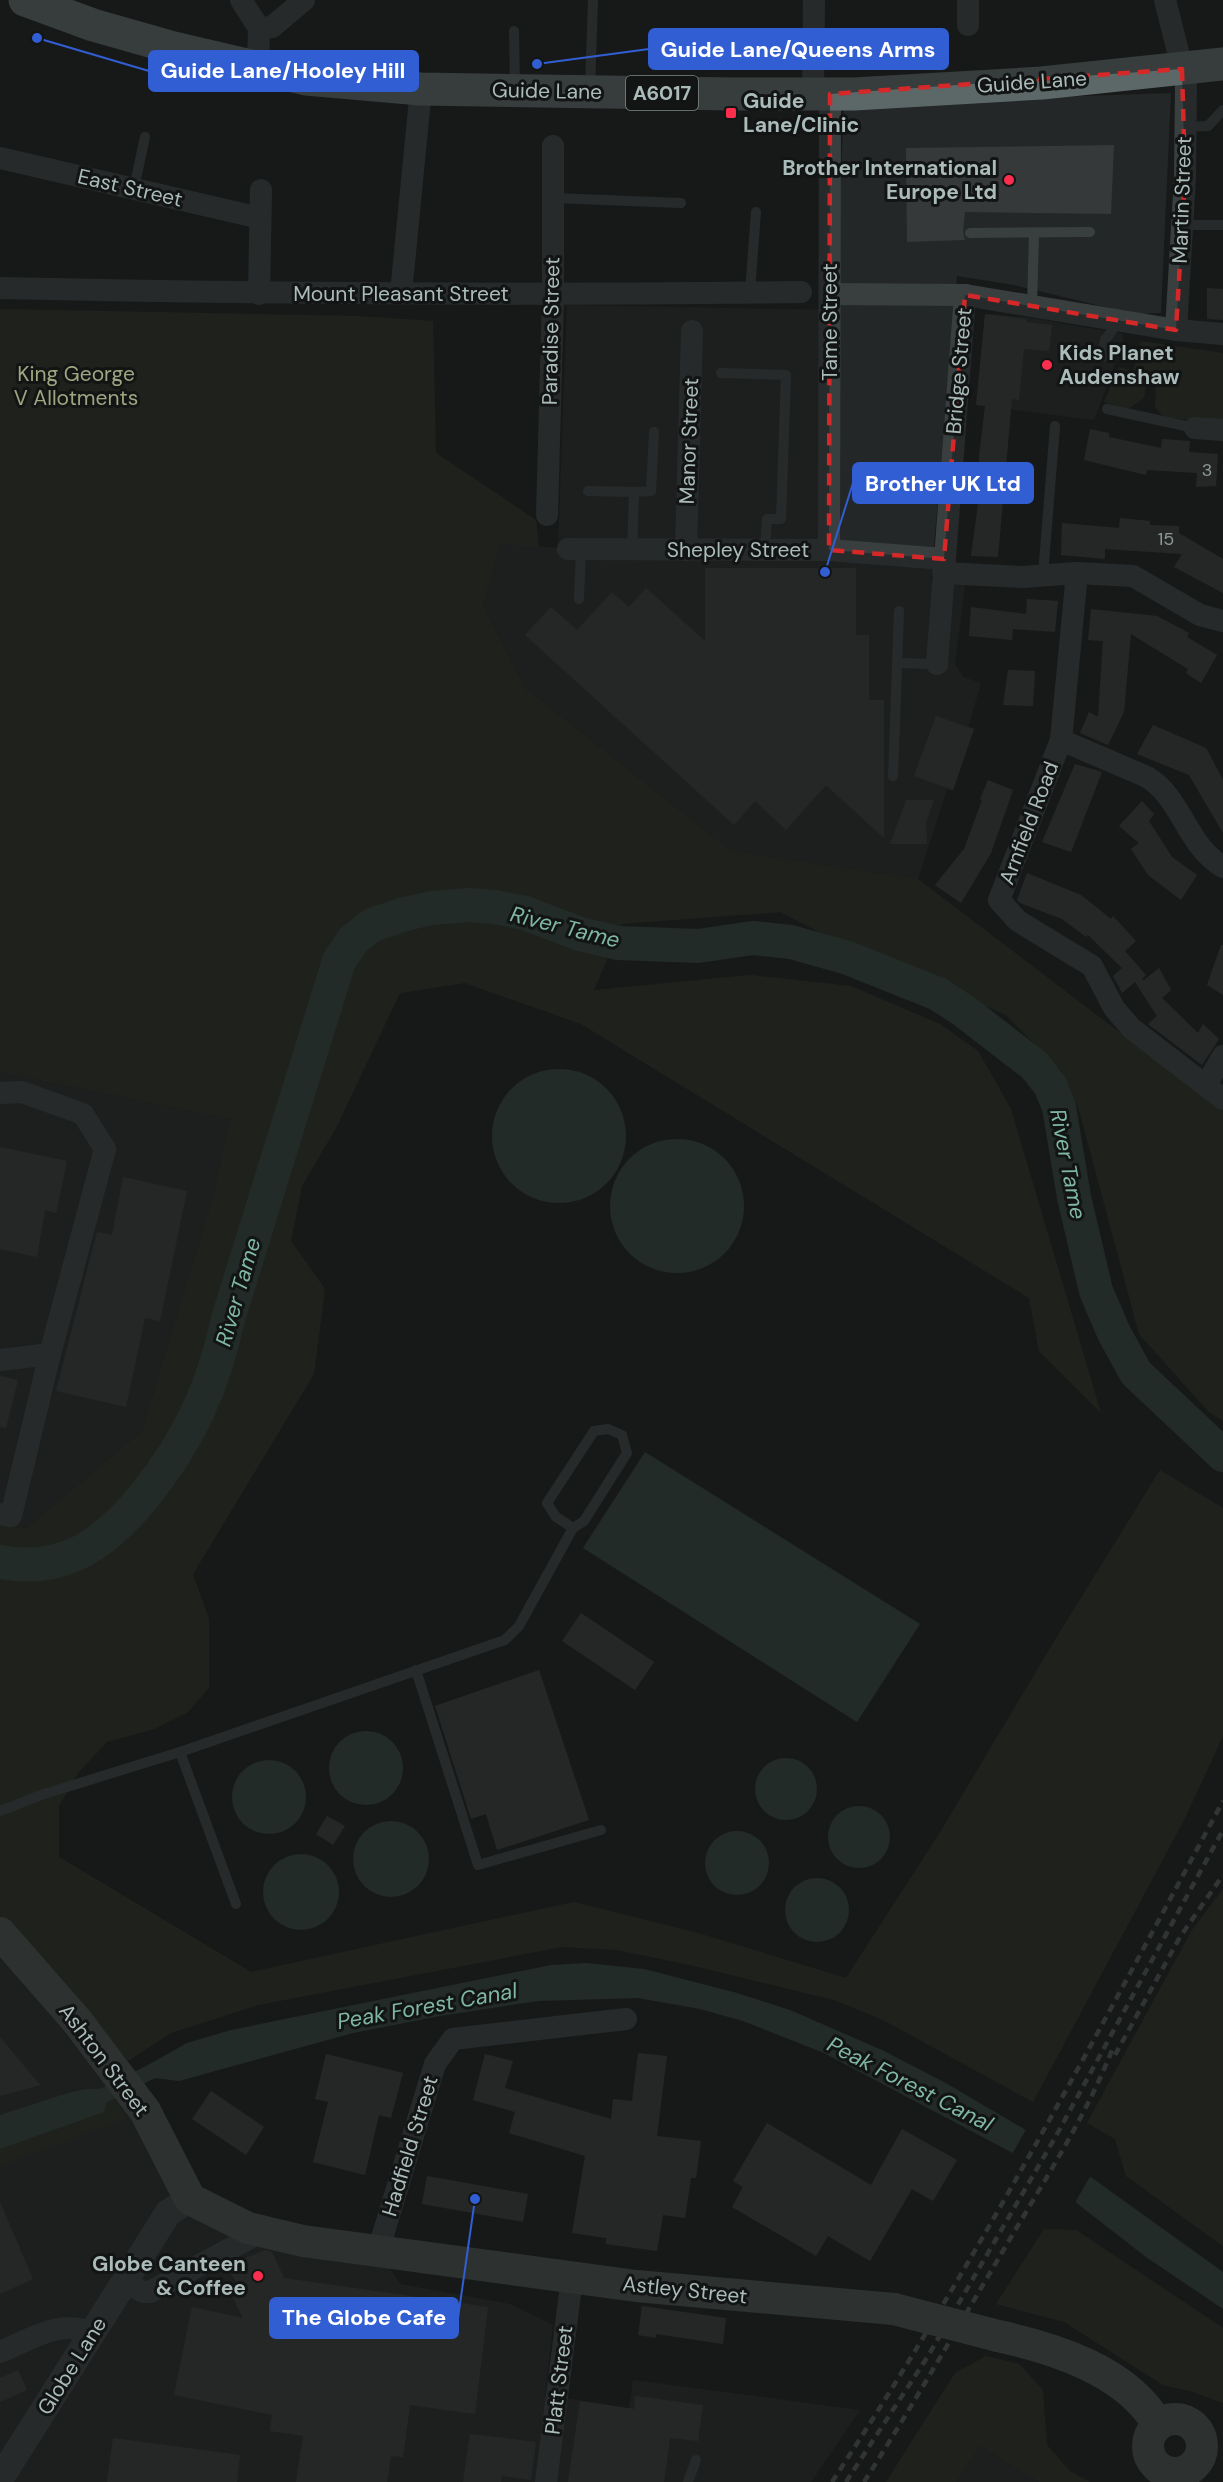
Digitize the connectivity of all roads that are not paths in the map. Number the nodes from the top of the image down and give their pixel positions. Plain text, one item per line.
1 (25, 0) edge
2 (241, 0) edge
3 (304, 0) edge
4 (593, 0) edge
5 (814, 0) edge
6 (968, 0) edge
7 (1165, 0) edge
8 (968, 25) dead end
9 (259, 28) junction
10 (514, 31) dead end
11 (1223, 64) edge
12 (258, 68) junction
13 (1182, 69) junction
14 (421, 89) junction
15 (515, 91) junction
16 (590, 92) junction
17 (821, 94) junction
18 (1223, 110) edge
19 (1185, 126) junction
20 (145, 137) dead end
21 (554, 146) dead end
22 (0, 158) edge
23 (134, 188) junction
24 (261, 190) dead end
25 (553, 198) junction
26 (681, 203) dead end
27 (756, 212) dead end
28 (260, 218) junction
29 (1182, 225) junction
30 (1223, 225) edge
31 (1090, 232) dead end
32 (970, 233) dead end
33 (1034, 233) junction
34 (0, 288) edge
35 (750, 292) junction
36 (801, 292) dead end
37 (401, 293) junction
38 (259, 294) junction
39 (830, 294) junction
40 (553, 295) junction
41 (965, 295) junction
42 (1032, 307) junction
43 (1119, 321) junction
44 (1176, 330) junction
45 (692, 331) dead end
46 (1223, 334) edge
47 (1063, 349) dead end
48 (721, 373) dead end
49 (1107, 409) dead end
50 (1055, 426) dead end
51 (1196, 428) joint
52 (1223, 430) edge
53 (654, 432) dead end
54 (588, 491) dead end
55 (634, 492) junction
56 (547, 515) dead end
57 (574, 549) joint
58 (632, 550) junction
59 (686, 550) junction
60 (765, 550) junction
61 (829, 550) junction
62 (944, 566) junction
63 (1077, 573) junction
64 (1043, 575) junction
65 (579, 599) dead end
66 (898, 612) dead end
67 (1223, 621) edge
68 (897, 663) junction
69 (937, 664) joint
70 (1061, 740) junction
71 (893, 776) dead end
72 (1223, 867) edge
73 (1223, 1056) edge
74 (1214, 1092) edge
75 (0, 1093) edge
76 (50, 1354) junction
77 (0, 1360) edge
78 (0, 1514) edge
79 (573, 1528) junction
80 (416, 1670) junction
81 (180, 1752) junction
82 (0, 1811) edge
83 (601, 1830) dead end
84 (236, 1904) dead end
85 (0, 1933) edge
86 (626, 2019) dead end
87 (190, 2199) junction
88 (263, 2231) junction
89 (378, 2251) junction
90 (572, 2278) junction
91 (125, 2282) junction
92 (93, 2334) junction
93 (0, 2352) edge
94 (1158, 2425) junction
95 (1212, 2447) edge
96 (696, 2460) dead end
97 (1164, 2477) edge
98 (0, 2479) edge
99 (546, 2482) edge
100 (688, 2482) edge

1 - 12 highway, Guide Lane / A6017
2 - 9 street
3 - 9 street
4 - 16 lane
5 - 17 street, Tame Street
6 - 8 street
7 - 13 street, Martin Street
9 - 12 street
10 - 15 lane
11 - 13 highway, Guide Lane / A6017
12 - 14 highway, Guide Lane / A6017
13 - 17 highway, Guide Lane / A6017
13 - 19 street, Martin Street
14 - 15 highway, Guide Lane / A6017
14 - 37 street
15 - 16 highway, Guide Lane / A6017
16 - 17 highway, Guide Lane / A6017
17 - 39 street, Tame Street
18 - 19 lane
19 - 29 street, Martin Street
20 - 23 lane
21 - 25 street, Paradise Street
22 - 23 street, East Street
23 - 28 street, East Street
24 - 28 street
25 - 26 lane
25 - 40 street, Paradise Street
27 - 35 lane
28 - 38 street
29 - 30 lane
29 - 44 street, Martin Street
31 - 33 lane
32 - 33 lane
33 - 42 lane
34 - 38 street, Mount Pleasant Street
35 - 36 street, Mount Pleasant Street
35 - 40 street, Mount Pleasant Street
37 - 38 street, Mount Pleasant Street
37 - 40 street, Mount Pleasant Street
39 - 41 street
39 - 61 street, Tame Street
40 - 56 street, Paradise Street
41 - 42 street
41 - 62 street, Bridge Street
42 - 43 street
43 - 44 street
43 - 47 lane
44 - 46 street
45 - 59 street, Manor Street
48 - 60 lane
49 - 51 lane
50 - 64 lane
51 - 52 street
53 - 55 lane
54 - 55 lane
55 - 58 lane
57 - 58 street, Shepley Street
57 - 65 lane
58 - 59 street, Shepley Street
59 - 60 street, Shepley Street
60 - 61 street, Shepley Street
61 - 62 street, Shepley Street
62 - 64 street
62 - 69 street, Bridge Street
63 - 64 street
63 - 67 street
63 - 70 street, Arnfield Road
66 - 68 lane
68 - 69 lane
68 - 71 lane
70 - 72 street
70 - 74 street, Arnfield Road
73 - 74 street, Arnfield Road
75 - 76 street
76 - 77 street
76 - 78 street
79 - 79 lane
79 - 80 lane
80 - 81 lane
80 - 83 lane
81 - 82 lane
81 - 84 lane
85 - 87 main road, Ashton Street
86 - 89 street, Hadfield Street
87 - 88 main road, Astley Street
87 - 91 street, Globe Lane
88 - 89 main road, Astley Street
88 - 91 street
89 - 90 main road, Astley Street
90 - 94 main road, Astley Street, bridge
90 - 99 street, Platt Street
91 - 92 street, Globe Lane
92 - 93 street
92 - 98 street, Globe Lane
94 - 95 main road
94 - 97 main road
95 - 97 main road
96 - 100 lane

